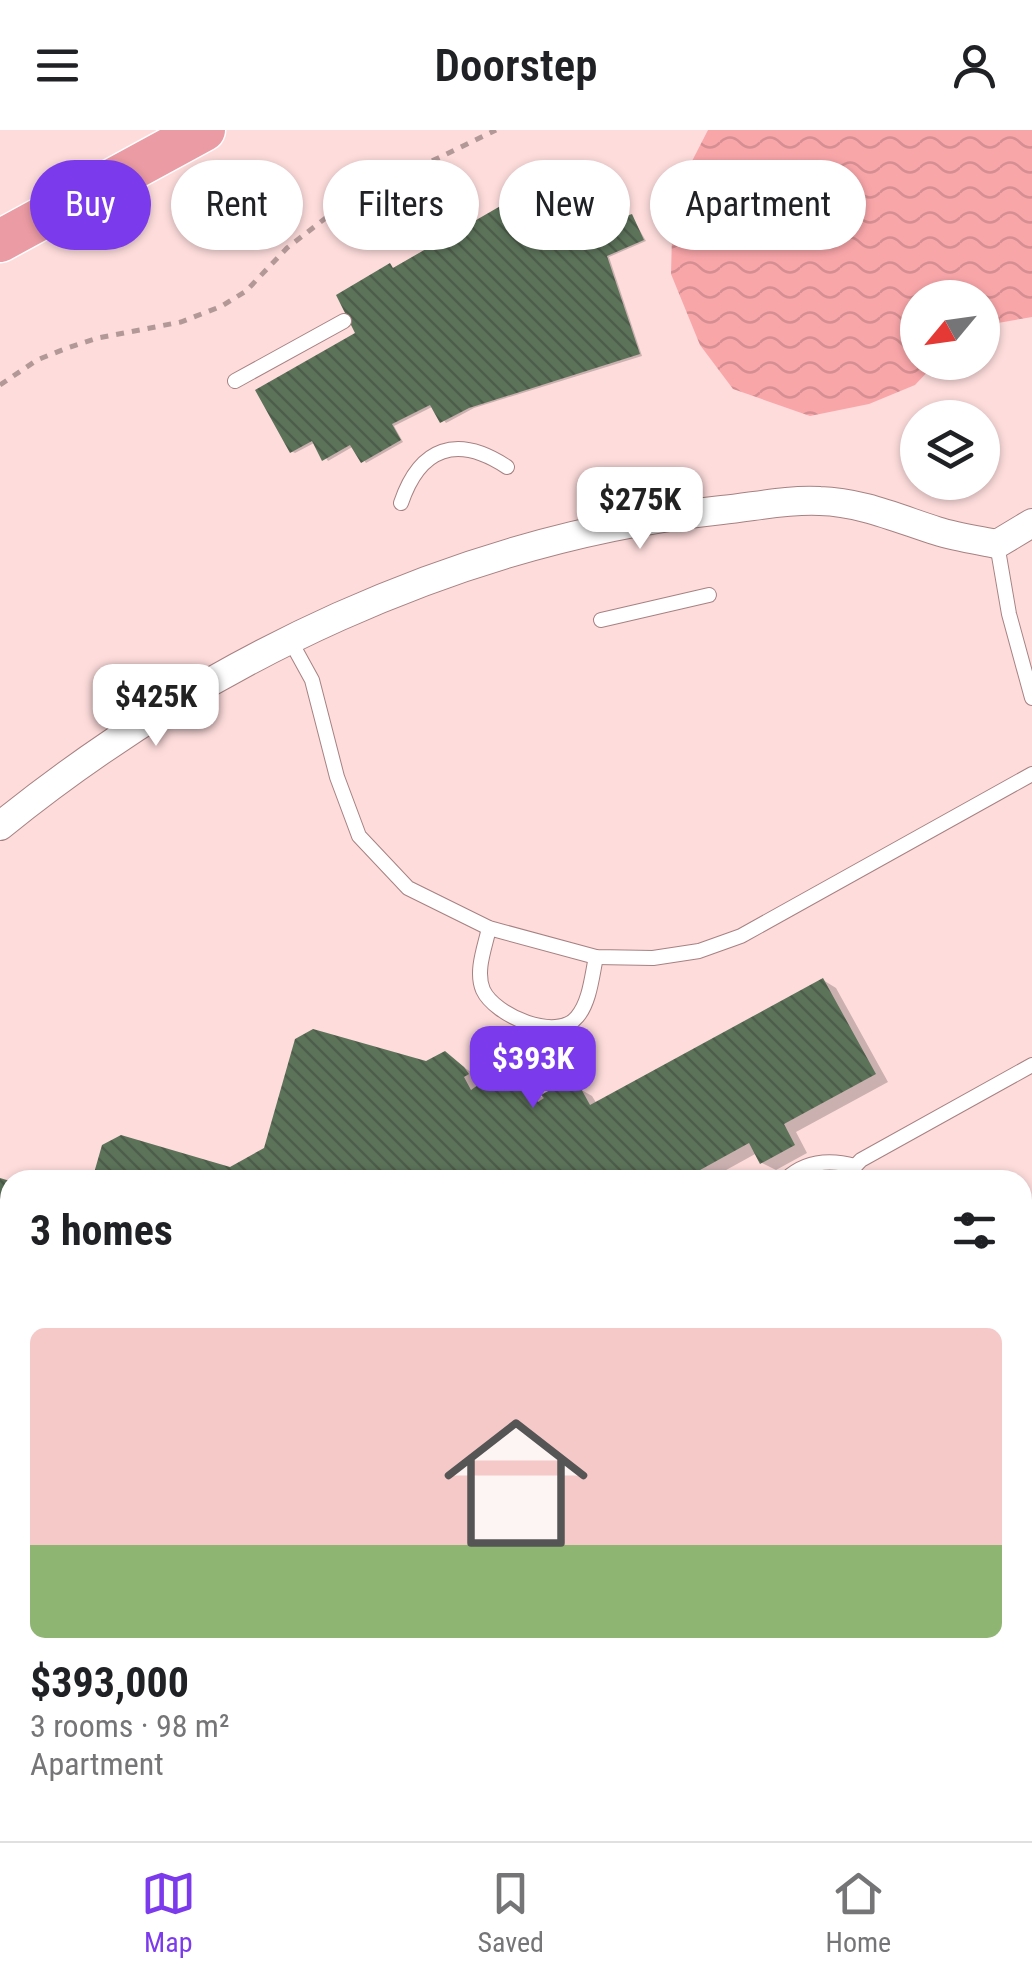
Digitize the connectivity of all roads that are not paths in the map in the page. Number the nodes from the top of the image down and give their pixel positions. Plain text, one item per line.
1 (204, 130) edge
2 (0, 241) edge
3 (344, 322) dead end
4 (235, 380) dead end
5 (507, 467) dead end
6 (401, 503) dead end
7 (1032, 523) edge
8 (997, 544) junction
9 (710, 595) dead end
10 (600, 620) dead end
11 (290, 639) junction
12 (1032, 698) edge
13 (1032, 774) edge
14 (3, 817) edge
15 (488, 928) junction
16 (596, 957) junction
17 (1032, 1065) edge
18 (855, 1166) junction
19 (800, 1170) edge
20 (851, 1170) edge

1 - 2 main road
3 - 4 lane
5 - 6 lane
7 - 8 street
8 - 11 street
8 - 12 lane
9 - 10 lane
11 - 14 street
11 - 15 lane
13 - 16 lane
15 - 16 lane
15 - 16 lane
17 - 18 lane
18 - 19 lane
18 - 20 lane

